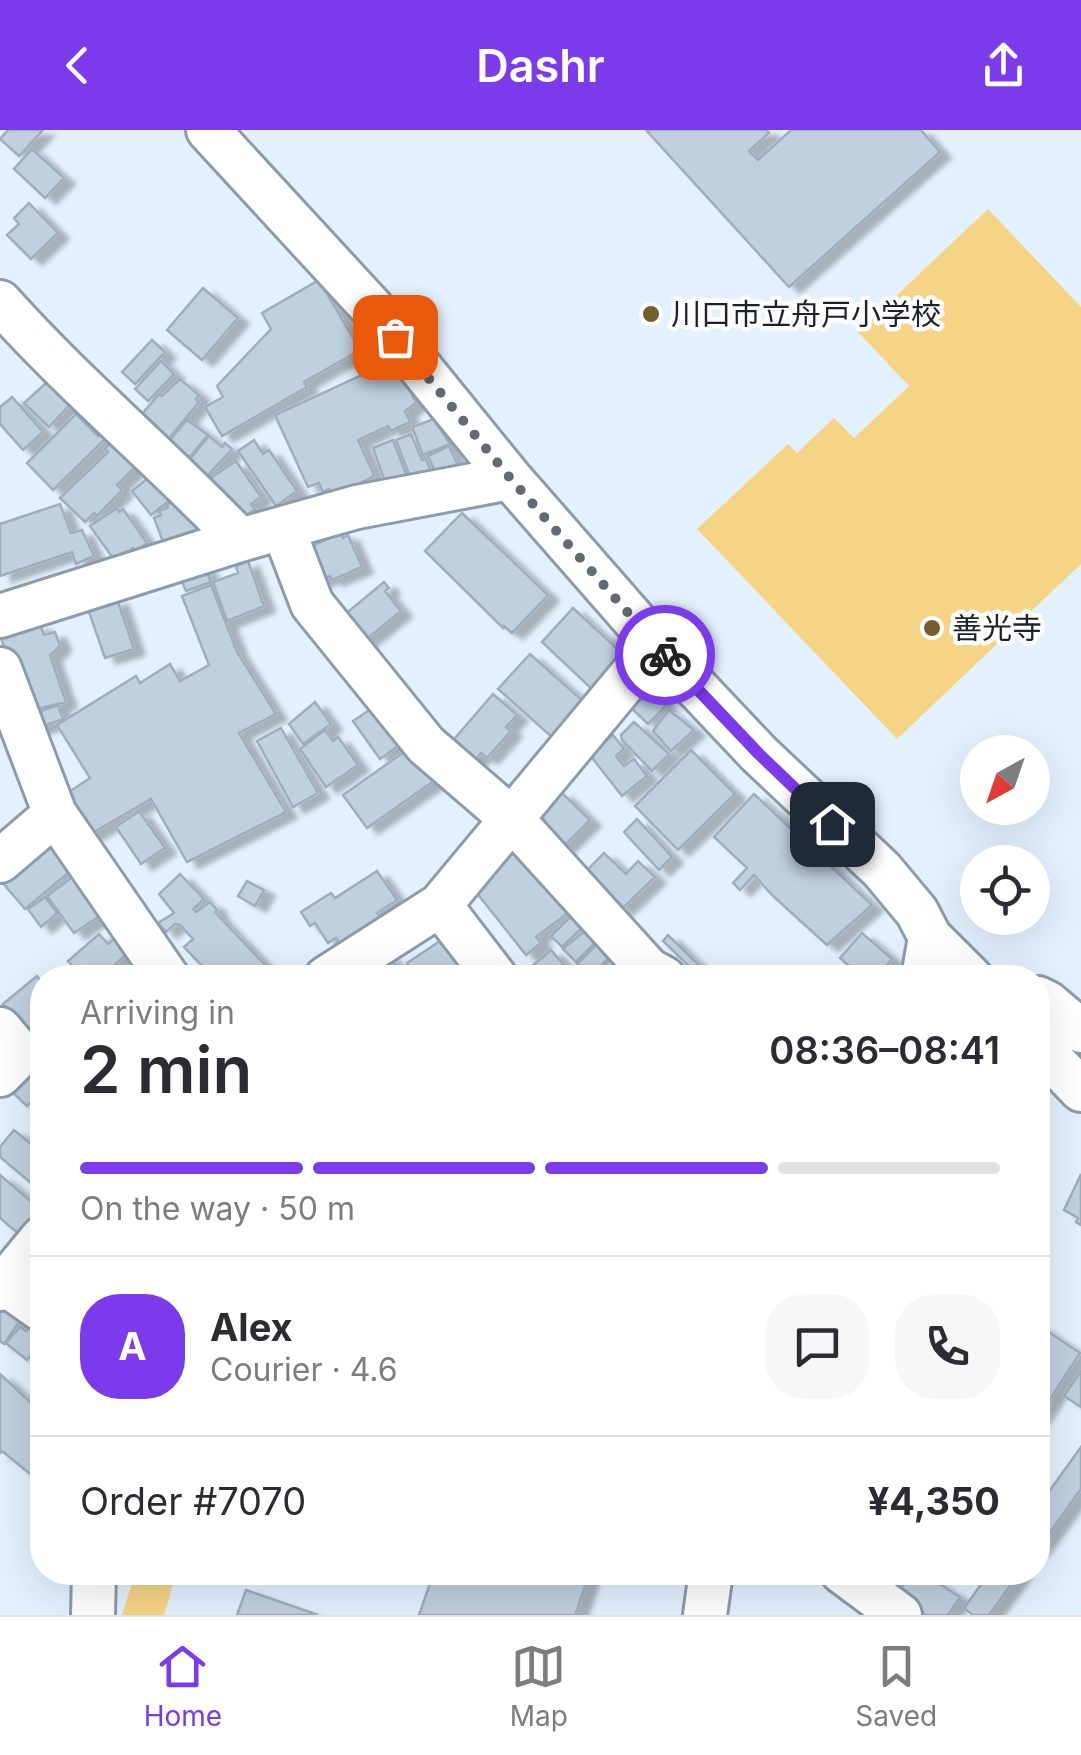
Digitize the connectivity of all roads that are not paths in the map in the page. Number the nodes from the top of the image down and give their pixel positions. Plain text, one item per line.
1 (208, 130) edge
2 (0, 302) edge
3 (510, 478) junction
4 (283, 528) junction
5 (240, 540) junction
6 (0, 616) edge
7 (656, 645) junction
8 (0, 669) edge
9 (55, 814) junction
10 (513, 820) junction
11 (0, 861) edge
12 (440, 905) junction
13 (159, 965) edge
14 (346, 965) edge
15 (486, 965) edge
16 (644, 965) edge
17 (953, 965) edge
18 (1050, 1005) edge
19 (0, 1029) edge
20 (1081, 1030) edge
21 (1050, 1058) edge
22 (0, 1075) edge
23 (1081, 1090) edge
24 (30, 1253) edge
25 (2, 1287) edge
26 (30, 1303) edge
27 (94, 1585) edge
28 (709, 1585) edge
29 (860, 1585) edge
30 (93, 1615) edge
31 (705, 1615) edge
32 (900, 1615) edge

1 - 3 street
2 - 5 street
3 - 4 street
3 - 7 street
4 - 5 street
4 - 10 street
5 - 6 street
7 - 10 street
7 - 17 street
8 - 9 street
9 - 11 street
9 - 13 street
10 - 12 street
10 - 16 street
12 - 14 street
12 - 15 street
18 - 20 street
19 - 22 street
21 - 23 street
24 - 25 street
25 - 26 street
27 - 30 street
28 - 31 street
29 - 32 street

